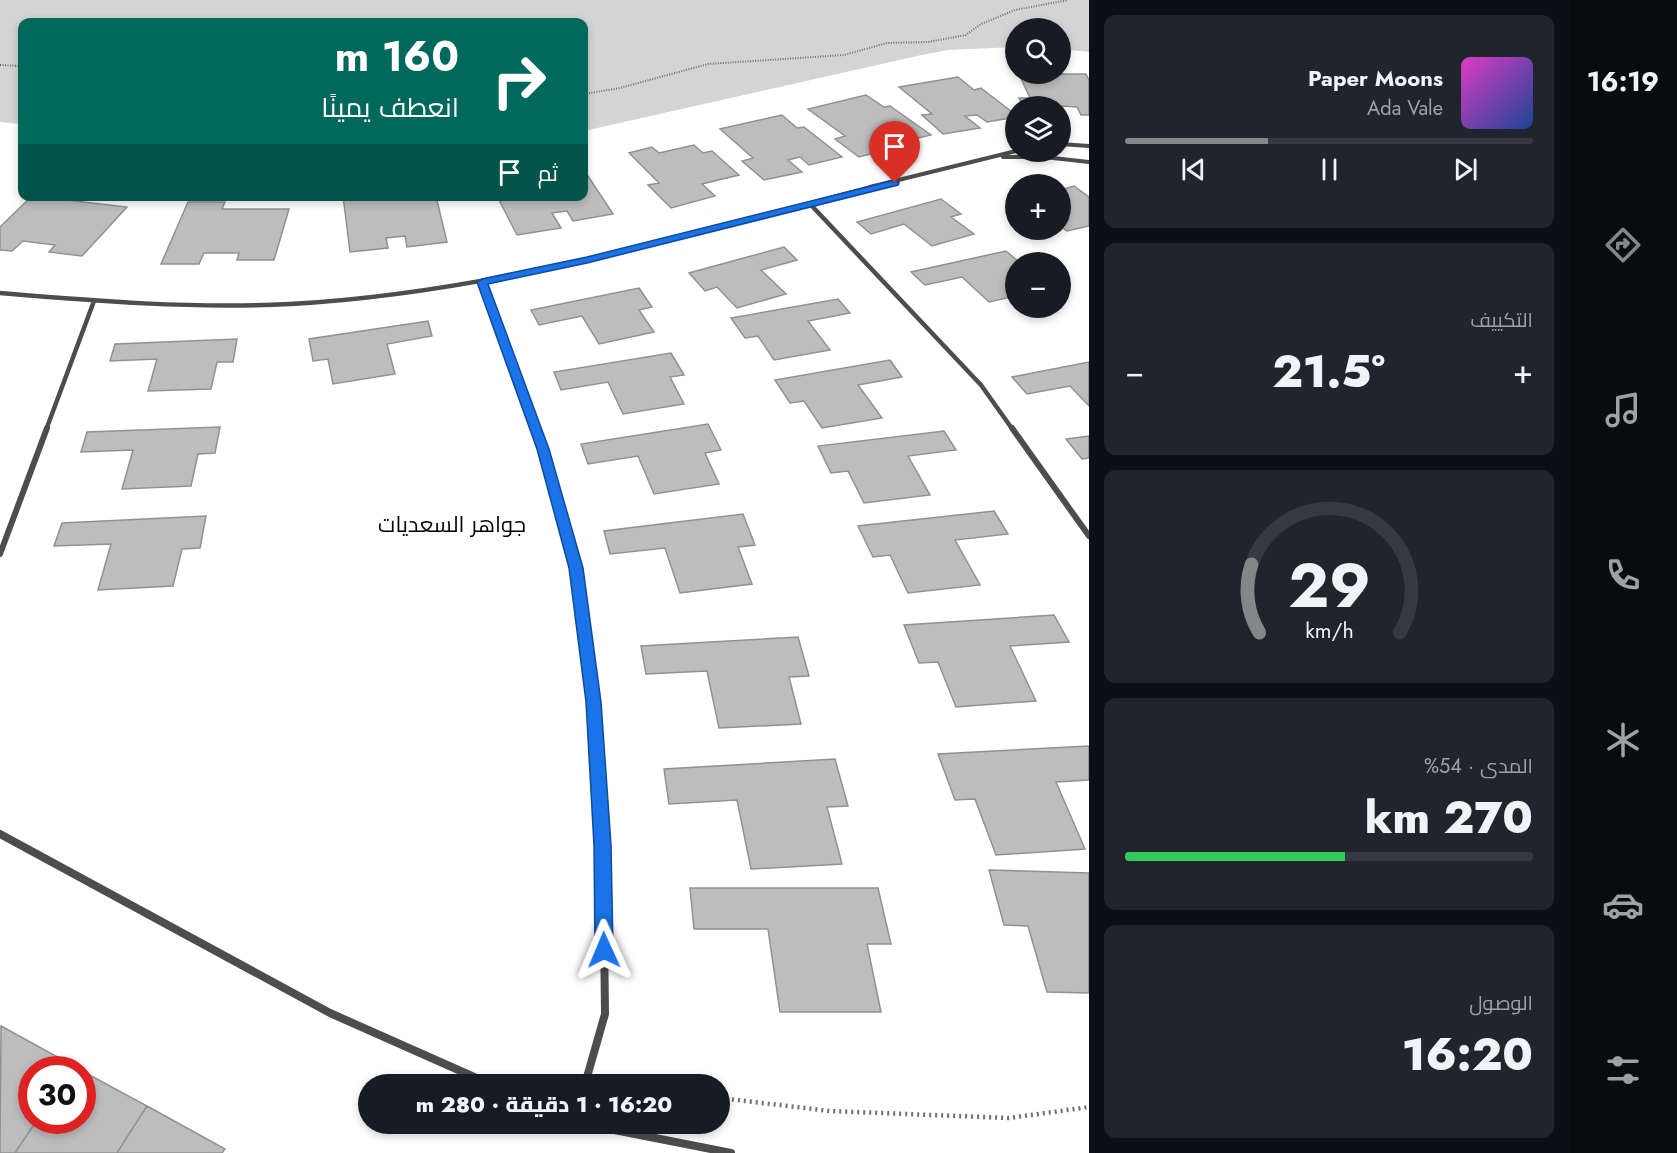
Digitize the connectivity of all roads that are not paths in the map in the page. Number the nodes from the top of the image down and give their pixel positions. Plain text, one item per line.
1 (1071, 145) edge
2 (1089, 146) edge
3 (1005, 154) edge
4 (991, 157) junction
5 (1089, 162) edge
6 (811, 205) junction
7 (482, 282) junction
8 (0, 293) edge
9 (94, 301) junction
10 (1089, 536) edge
11 (0, 554) edge
12 (0, 834) edge
13 (467, 1074) edge
14 (588, 1074) edge
15 (635, 1134) edge
16 (732, 1153) edge

1 - 2 street
3 - 4 street
4 - 5 street
4 - 6 street
6 - 7 street
6 - 10 street
7 - 9 street
7 - 14 street
8 - 9 street
9 - 11 street
12 - 13 street
15 - 16 street

